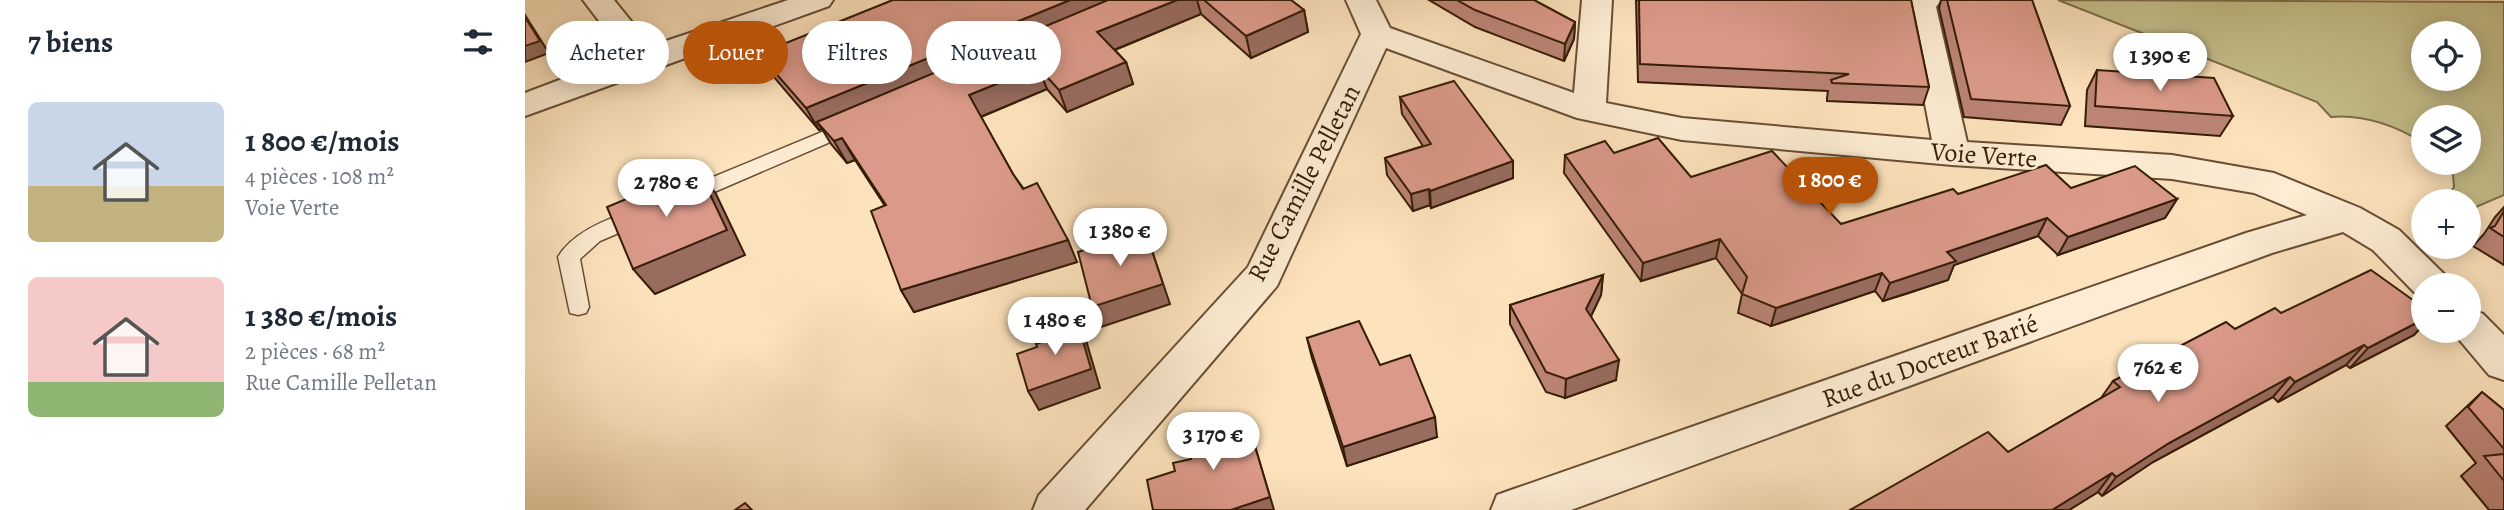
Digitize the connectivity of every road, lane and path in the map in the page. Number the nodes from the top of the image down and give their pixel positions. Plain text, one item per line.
1 (598, 0) edge
2 (818, 0) edge
3 (1597, 0) edge
4 (1926, 0) edge
5 (1369, 17) edge
6 (615, 21) edge
7 (669, 51) edge
8 (580, 84) edge
9 (525, 105) edge
10 (1589, 110) junction
11 (871, 118) edge
12 (1952, 153) junction
13 (2347, 217) junction
14 (2419, 273) edge
15 (578, 307) dead end
16 (2481, 338) edge
17 (2504, 363) edge
18 (1056, 510) edge
19 (1514, 510) edge

1 - 6 street
2 - 7 street
3 - 10 street
4 - 12 street
5 - 10 street, Voie Verte
5 - 18 street, Rue Camille Pelletan
8 - 9 street
10 - 12 street, Voie Verte
11 - 15 lane
12 - 13 street, Voie Verte
13 - 14 street, Voie Verte
13 - 19 street, Rue du Docteur Barié
16 - 17 street

